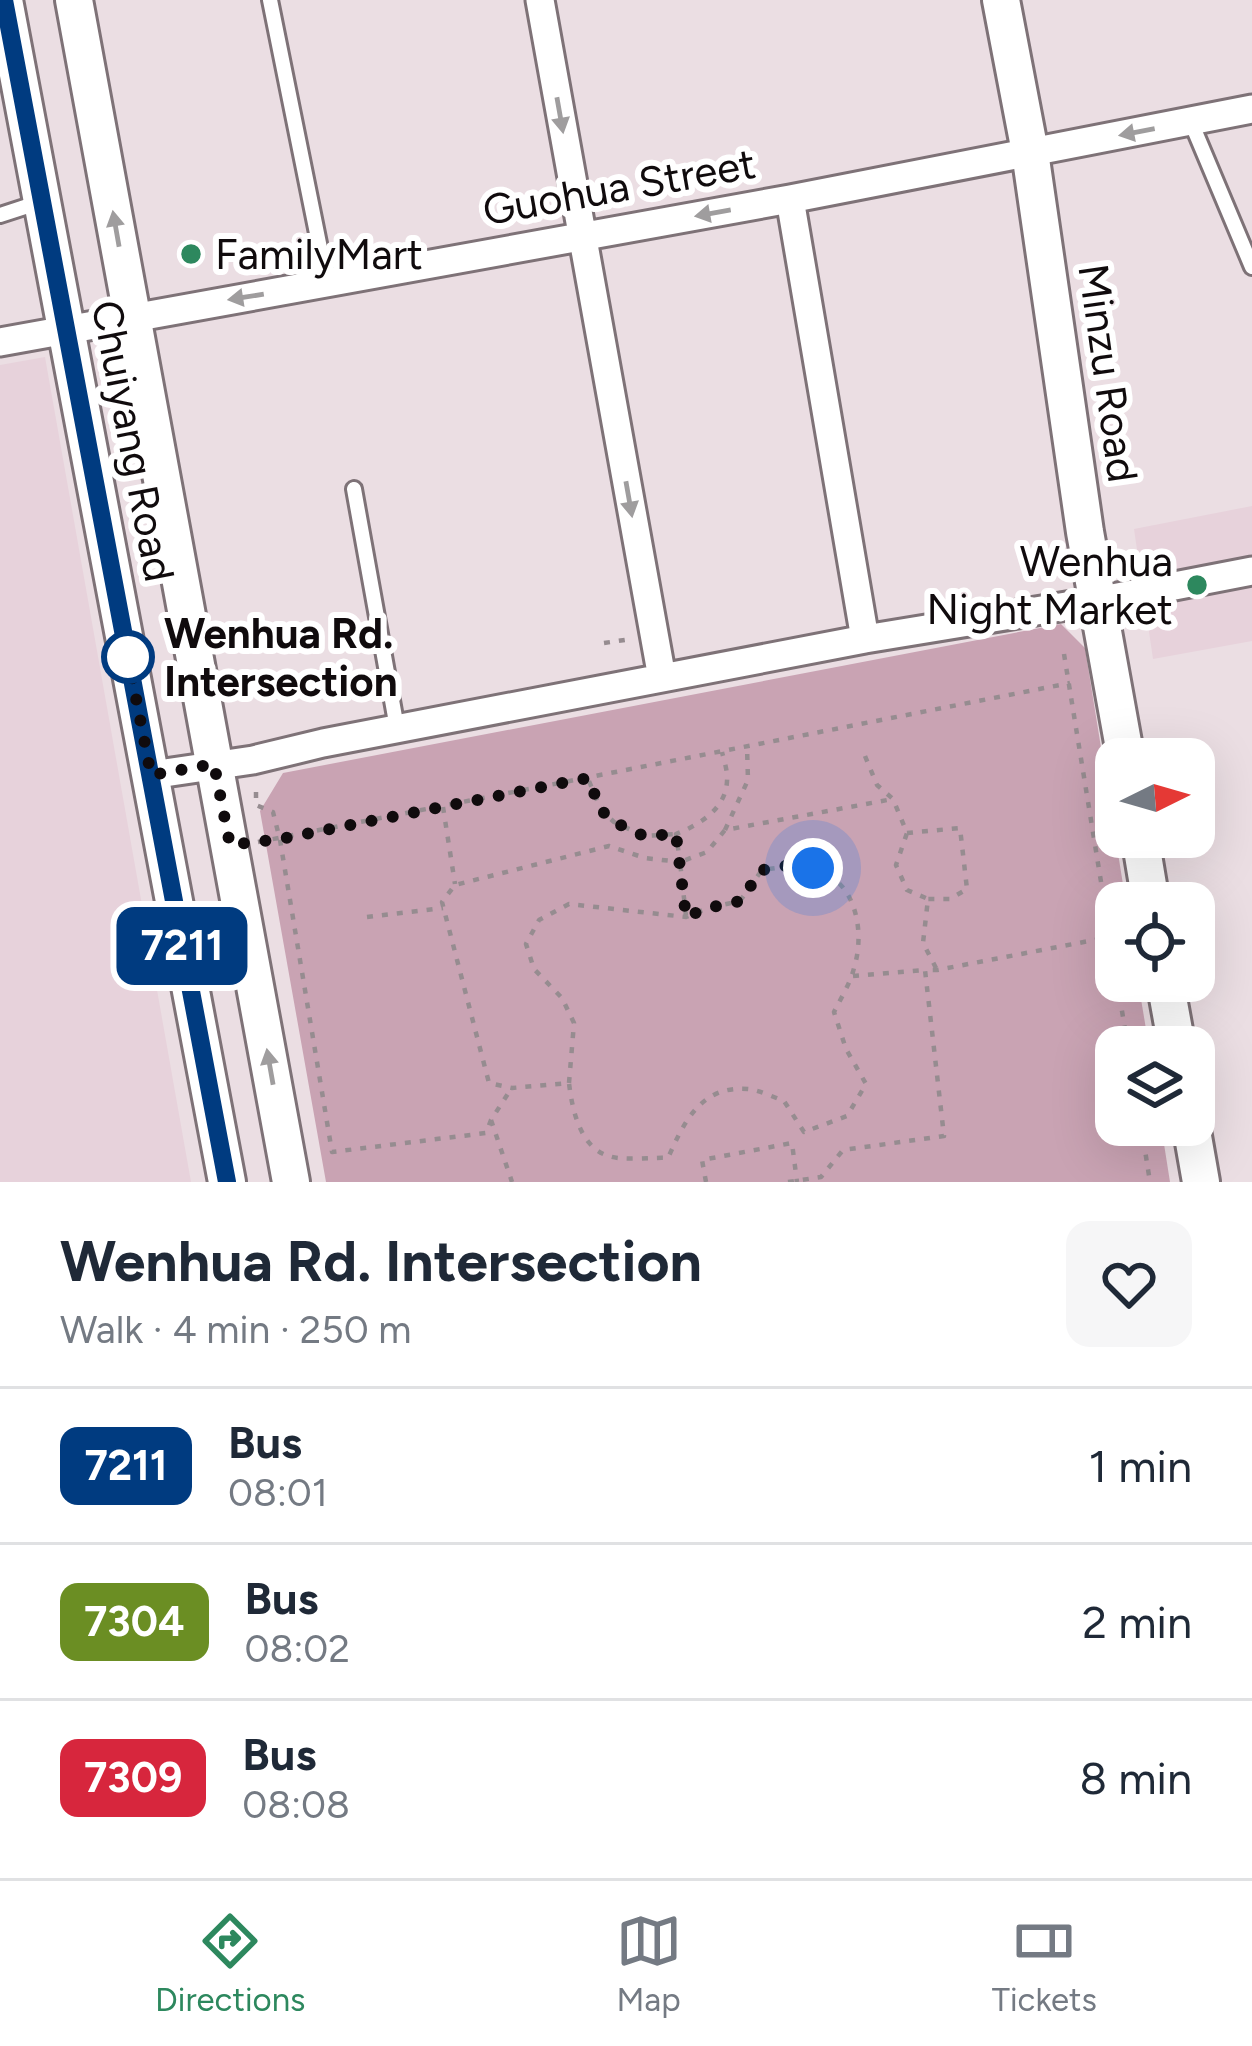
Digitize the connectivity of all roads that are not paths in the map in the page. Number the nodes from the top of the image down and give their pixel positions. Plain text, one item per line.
1 (4, 0) edge
2 (74, 0) edge
3 (270, 0) edge
4 (540, 0) edge
5 (1001, 0) edge
6 (1252, 109) edge
7 (1191, 122) junction
8 (1030, 152) junction
9 (790, 199) junction
10 (42, 201) junction
11 (0, 215) edge
12 (582, 237) junction
13 (1252, 267) edge
14 (327, 284) junction
15 (132, 316) junction
16 (66, 328) junction
17 (0, 342) edge
18 (355, 489) dead end
19 (1252, 571) edge
20 (1097, 601) junction
21 (865, 639) junction
22 (662, 678) junction
23 (397, 728) junction
24 (1122, 738) edge
25 (214, 764) junction
26 (151, 775) junction
27 (1195, 1146) edge
28 (227, 1182) edge
29 (291, 1182) edge
30 (1201, 1182) edge

1 - 10 street, Chuiyang Road
15 -> 2 street, Chuiyang Road
3 - 14 lane
4 -> 12 street
5 - 8 street, Minzu Road
6 - 7 street, Guohua Street
7 -> 8 street, Guohua Street
7 - 13 lane
8 - 9 street, Guohua Street
8 - 20 street, Minzu Road
9 -> 12 street, Guohua Street
9 - 21 street
10 - 11 lane
10 - 16 street, Chuiyang Road
12 - 14 street, Guohua Street
12 -> 22 street
14 -> 15 street, Guohua Street
15 - 16 street, Guohua Street
15 - 25 street, Chuiyang Road
16 - 17 street, Guohua Street
16 - 26 street, Chuiyang Road
18 - 23 lane
19 - 20 street
20 - 21 street
20 - 24 street, Minzu Road
21 - 22 street
22 - 23 street
23 - 25 street
25 - 26 street
29 -> 25 street, Chuiyang Road
26 - 28 street, Chuiyang Road
27 - 30 street

